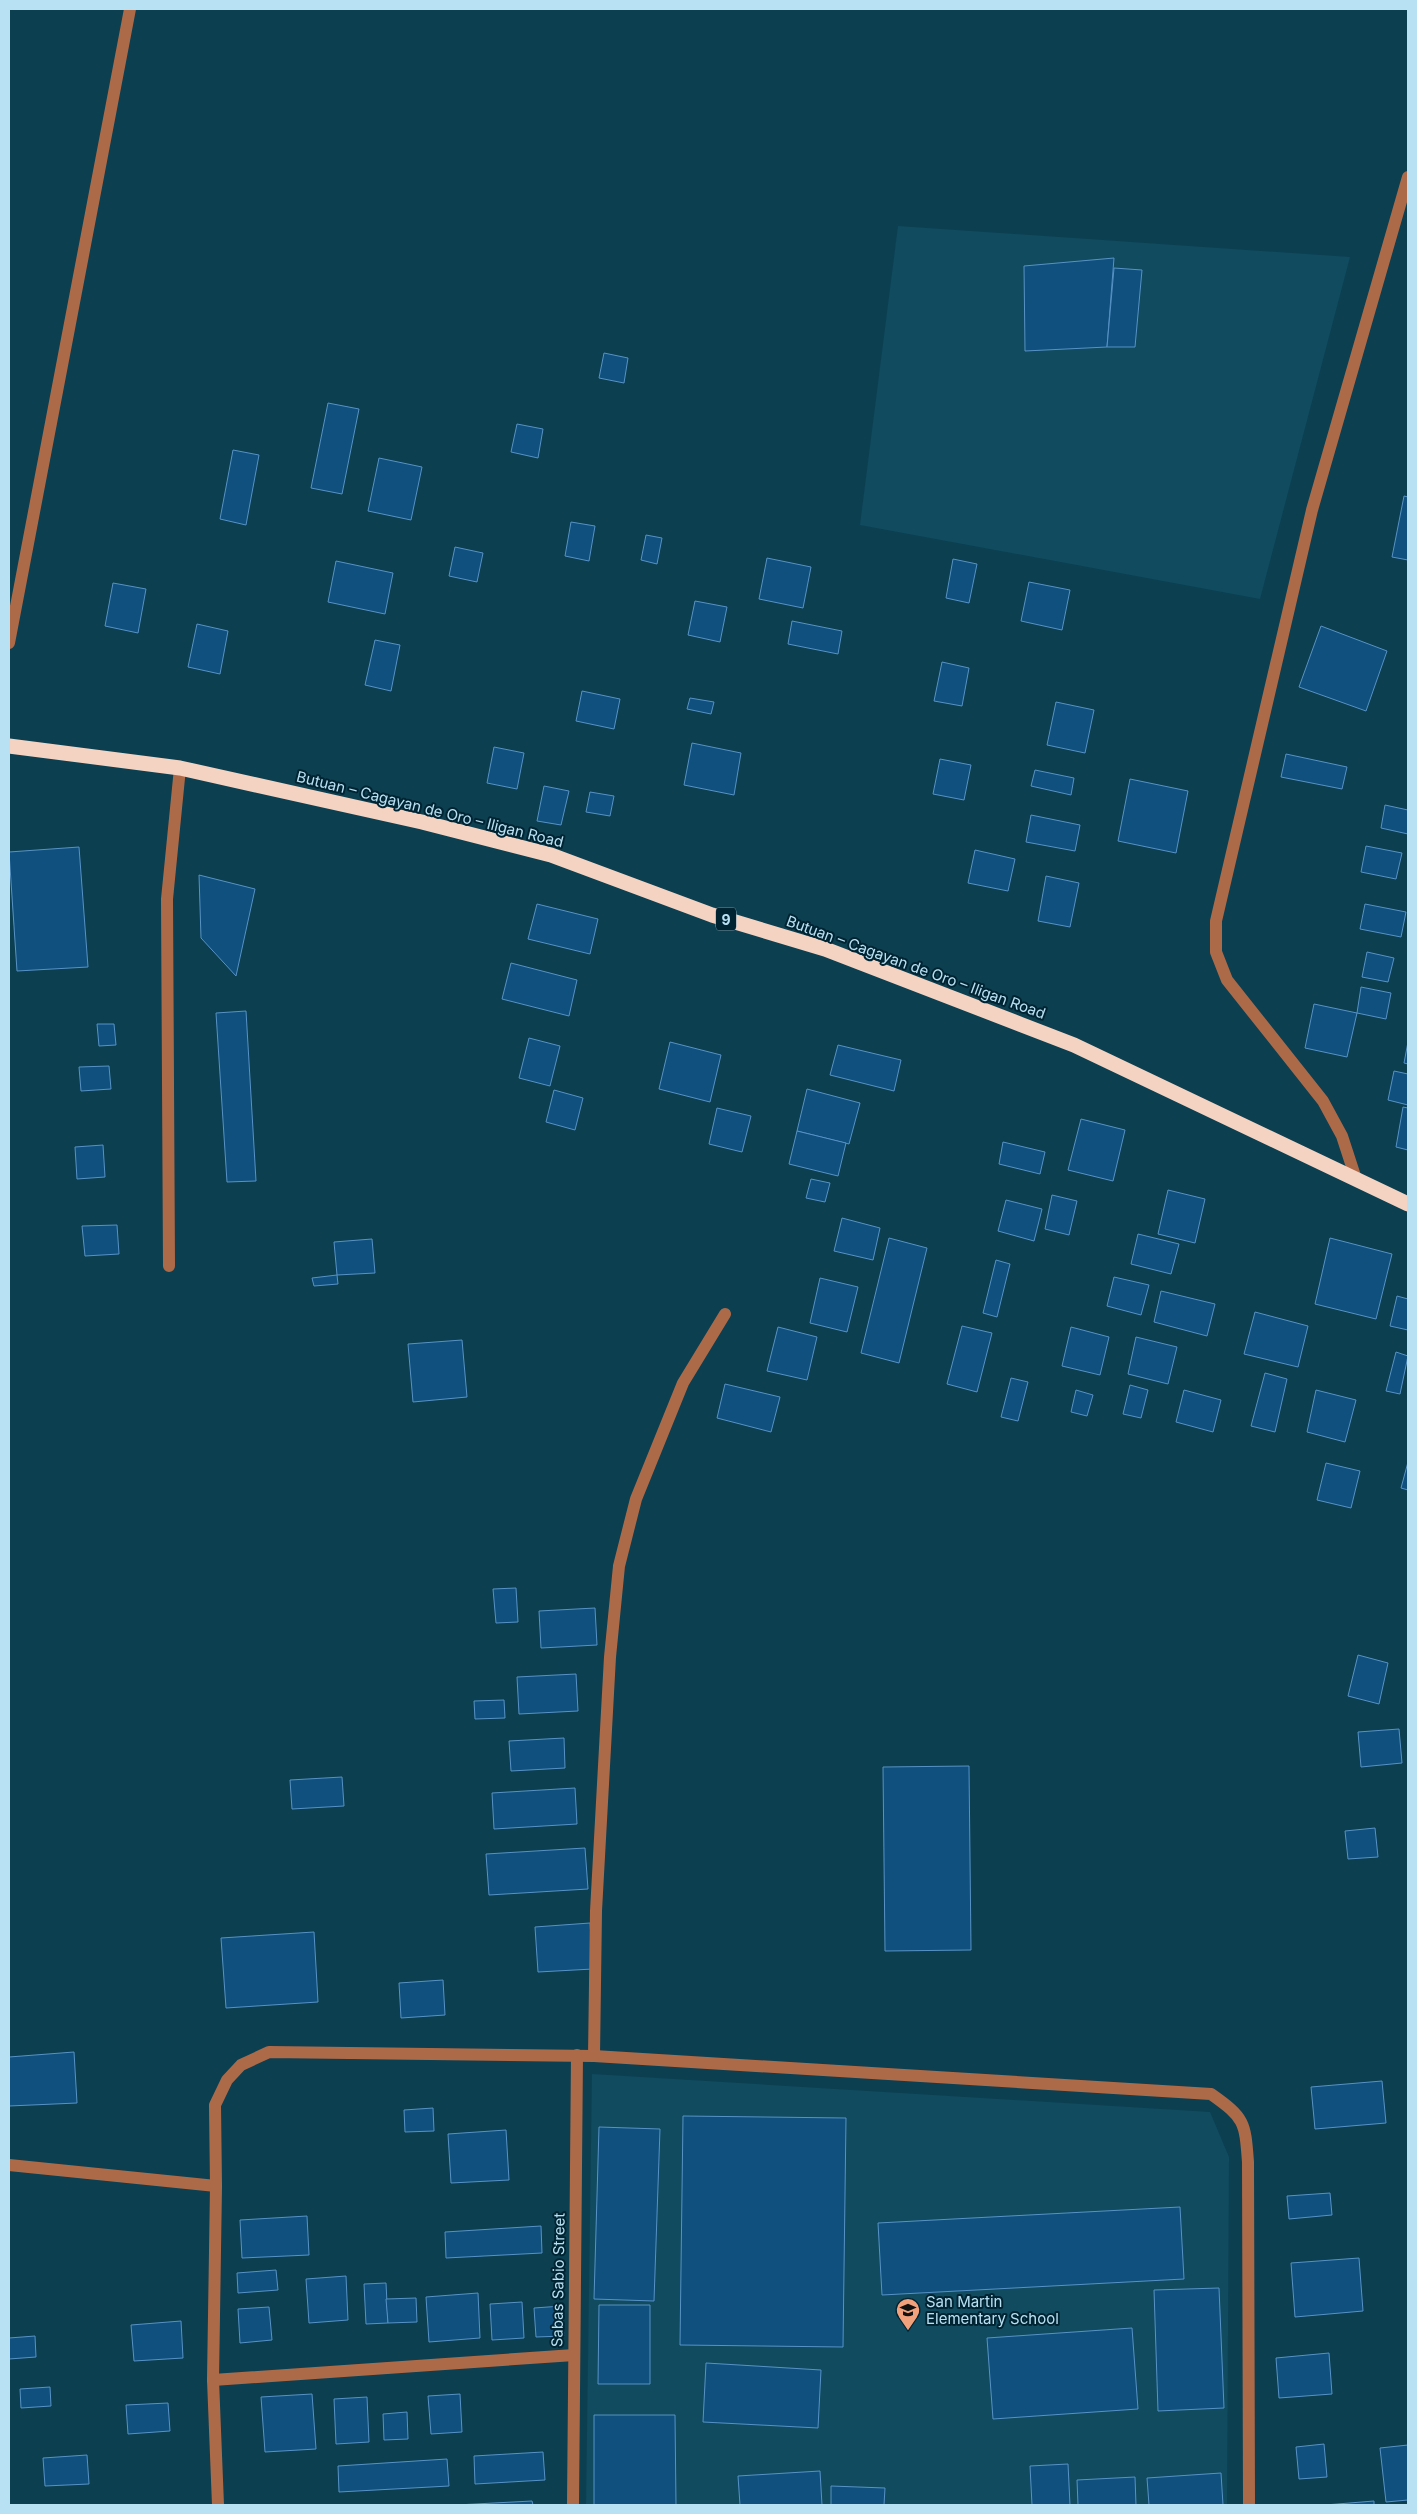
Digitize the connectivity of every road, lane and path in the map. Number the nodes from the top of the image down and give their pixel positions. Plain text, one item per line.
1 (130, 9) edge
2 (1408, 177) edge
3 (9, 643) edge
4 (9, 746) edge
5 (180, 768) junction
6 (1356, 1179) junction
7 (1408, 1204) edge
8 (169, 1266) dead end
9 (726, 1314) dead end
10 (577, 2055) junction
11 (594, 2056) junction
12 (9, 2165) edge
13 (216, 2186) junction
14 (574, 2356) junction
15 (213, 2380) junction
16 (218, 2505) edge
17 (574, 2505) edge
18 (1249, 2505) edge

1 - 3 street
2 - 6 street
4 - 5 highway, Butuan – Cagayan de Oro – Iligan Road / 9
5 - 6 highway, Butuan – Cagayan de Oro – Iligan Road / 9
5 - 8 street
6 - 7 highway, Butuan – Cagayan de Oro – Iligan Road / 9
9 - 11 street
10 - 11 street
10 - 13 street
10 - 14 street, Sabas Sabio Street
11 - 18 street
12 - 13 street
13 - 15 street
14 - 15 street
14 - 17 street, Sabas Sabio Street
15 - 16 street

